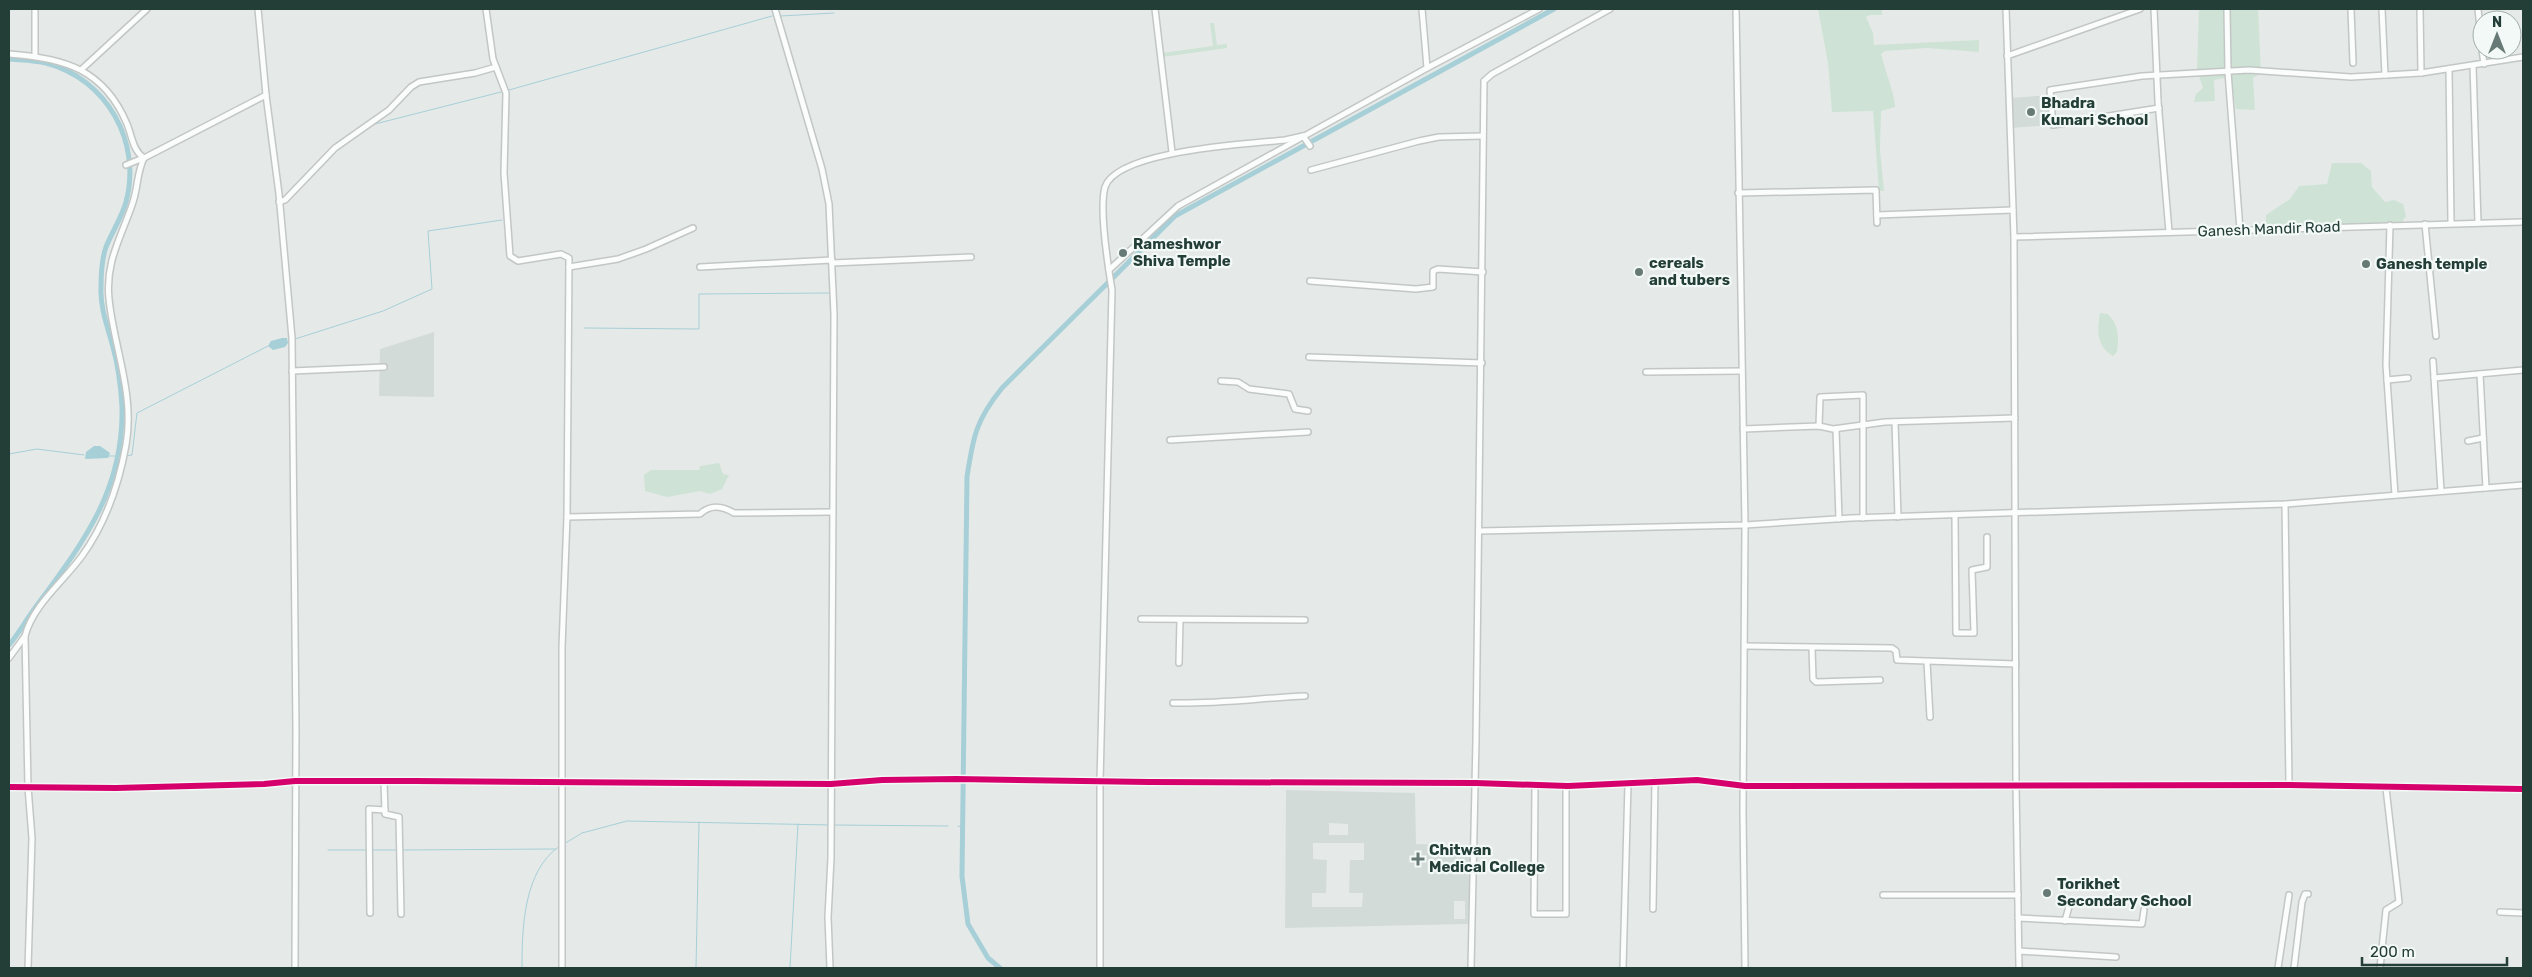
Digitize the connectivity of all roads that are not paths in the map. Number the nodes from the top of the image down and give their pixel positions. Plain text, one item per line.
1 (35, 9) edge
2 (147, 9) edge
3 (258, 9) edge
4 (486, 9) edge
5 (775, 9) edge
6 (1155, 9) edge
7 (1422, 9) edge
8 (1539, 9) edge
9 (1610, 9) edge
10 (1736, 9) edge
11 (2006, 9) edge
12 (2140, 9) edge
13 (2154, 9) edge
14 (2227, 9) edge
15 (2351, 9) edge
16 (2382, 9) edge
17 (2420, 9) edge
18 (9, 54) edge
19 (35, 56) junction
20 (2006, 56) junction
21 (2523, 57) edge
22 (2483, 60) edge
23 (2353, 63) dead end
24 (2484, 64) junction
25 (2473, 66) junction
26 (496, 67) junction
27 (1427, 68) junction
28 (82, 69) junction
29 (2448, 69) junction
30 (2228, 72) junction
31 (2421, 73) junction
32 (2385, 75) junction
33 (2156, 76) junction
34 (266, 95) junction
35 (2159, 108) junction
36 (1483, 136) junction
37 (1304, 137) junction
38 (1310, 146) dead end
39 (1172, 152) junction
40 (144, 158) junction
41 (126, 165) dead end
42 (1311, 170) dead end
43 (1738, 193) junction
44 (280, 202) junction
45 (2013, 210) junction
46 (1877, 215) junction
47 (2523, 222) edge
48 (1877, 223) dead end
49 (2451, 223) junction
50 (2478, 223) junction
51 (2425, 224) junction
52 (2390, 225) junction
53 (693, 228) dead end
54 (2240, 230) junction
55 (2169, 232) junction
56 (2014, 236) junction
57 (971, 258) dead end
58 (832, 262) junction
59 (569, 267) junction
60 (700, 267) dead end
61 (1109, 270) junction
62 (1483, 272) junction
63 (1310, 281) dead end
64 (2436, 336) dead end
65 (1309, 357) dead end
66 (2433, 361) dead end
67 (1482, 363) junction
68 (384, 367) dead end
69 (2523, 370) edge
70 (1742, 371) junction
71 (292, 372) junction
72 (1646, 372) dead end
73 (2480, 374) junction
74 (2408, 378) dead end
75 (2434, 378) junction
76 (2387, 380) junction
77 (1222, 381) dead end
78 (1308, 411) dead end
79 (2015, 418) junction
80 (1895, 422) junction
81 (1819, 426) junction
82 (1864, 426) junction
83 (1743, 429) junction
84 (1836, 429) junction
85 (1308, 432) dead end
86 (2483, 438) junction
87 (1170, 440) dead end
88 (2468, 442) dead end
89 (2523, 485) edge
90 (2486, 488) junction
91 (2441, 492) junction
92 (2394, 495) junction
93 (2285, 504) junction
94 (833, 512) junction
95 (2016, 514) junction
96 (1955, 516) junction
97 (566, 517) junction
98 (1898, 517) junction
99 (1863, 518) junction
100 (1839, 519) junction
101 (1745, 525) junction
102 (1480, 531) junction
103 (1986, 537) dead end
104 (1141, 619) dead end
105 (1180, 620) junction
106 (1305, 620) dead end
107 (25, 636) junction
108 (1745, 646) junction
109 (1812, 648) junction
110 (9, 658) edge
111 (1927, 662) junction
112 (1179, 663) dead end
113 (2016, 664) junction
114 (1880, 680) dead end
115 (1305, 696) dead end
116 (1174, 703) dead end
117 (1930, 718) dead end
118 (295, 781) junction
119 (384, 781) junction
120 (1655, 781) junction
121 (1100, 782) junction
122 (1476, 783) junction
123 (562, 784) junction
124 (831, 784) junction
125 (1628, 784) junction
126 (1535, 785) junction
127 (1566, 786) junction
128 (1745, 786) junction
129 (2016, 786) junction
130 (2289, 786) junction
131 (9, 787) edge
132 (28, 787) junction
133 (2386, 788) junction
134 (2523, 789) edge
135 (385, 810) junction
136 (2308, 894) dead end
137 (1883, 895) dead end
138 (2018, 895) junction
139 (2289, 895) dead end
140 (2121, 902) dead end
141 (1654, 909) dead end
142 (2144, 910) dead end
143 (2500, 912) dead end
144 (370, 913) dead end
145 (2523, 913) edge
146 (401, 914) dead end
147 (2018, 918) junction
148 (2065, 921) junction
149 (2019, 951) junction
150 (2116, 957) dead end
151 (28, 968) edge
152 (295, 968) edge
153 (562, 968) edge
154 (830, 968) edge
155 (1100, 968) edge
156 (1471, 968) edge
157 (1623, 968) edge
158 (1745, 968) edge
159 (2019, 968) edge
160 (2278, 968) edge
161 (2294, 968) edge
162 (2380, 968) edge

1 - 19 street
2 - 28 street
3 - 34 street
4 - 26 street
5 - 58 street
6 - 39 street
7 - 27 street
8 - 27 street
9 - 36 street
10 - 43 street
11 - 20 street
12 - 20 street
13 - 33 street
14 - 30 street
15 - 23 street
16 - 32 street
17 - 31 street
18 - 19 street
19 - 28 street
20 - 45 street
21 - 24 street
22 - 24 street
24 - 25 street
25 - 29 street
25 - 50 street
26 - 44 street
26 - 59 street
27 - 37 street
28 - 40 street
29 - 31 street
29 - 49 street
30 - 32 street
30 - 33 street
30 - 54 street
31 - 32 street
33 - 35 street
33 - 35 street
34 - 40 street
34 - 44 street
35 - 55 street
36 - 42 street
36 - 62 street
37 - 38 street
37 - 39 street
37 - 61 street
39 - 61 street
40 - 41 street
40 - 107 street
43 - 46 street
43 - 70 street
44 - 71 street
45 - 46 street
45 - 56 street
46 - 48 street
47 - 50 street, Ganesh Mandir Road
49 - 50 street, Ganesh Mandir Road
49 - 51 street, Ganesh Mandir Road
51 - 52 street, Ganesh Mandir Road
51 - 64 street
52 - 54 street, Ganesh Mandir Road
52 - 76 street
53 - 59 street
54 - 55 street, Ganesh Mandir Road
55 - 56 street, Ganesh Mandir Road
56 - 79 street
57 - 58 street
58 - 60 street
58 - 94 street
59 - 97 street
61 - 121 street
62 - 63 street
62 - 67 street
65 - 67 street
66 - 75 street
67 - 102 street
68 - 71 street
69 - 73 street
70 - 72 street
70 - 83 street
71 - 118 street
73 - 75 street
73 - 86 street
74 - 76 street
75 - 91 street
76 - 92 street
77 - 78 street
79 - 80 street
79 - 95 street
80 - 82 street
80 - 98 street
81 - 82 street
81 - 83 street
81 - 84 street
82 - 84 street
82 - 99 street
83 - 101 street
84 - 100 street
85 - 87 street
86 - 88 street
86 - 90 street
89 - 90 street
90 - 91 street
91 - 92 street
92 - 93 street
93 - 95 street
93 - 130 street
94 - 97 street
94 - 124 street
95 - 96 street
95 - 113 street
96 - 98 street
96 - 103 street
97 - 123 street
98 - 99 street
99 - 100 street
100 - 101 street
101 - 102 street
101 - 108 street
102 - 122 street
104 - 105 street
105 - 106 street
105 - 112 street
107 - 110 street
107 - 132 street
108 - 109 street
108 - 128 street
109 - 111 street
109 - 114 street
111 - 113 street
111 - 117 street
113 - 129 street
115 - 116 street
118 - 119 street
118 - 132 street
118 - 152 street
119 - 123 street
119 - 135 street
120 - 125 street
120 - 128 street
120 - 141 street
121 - 122 street
121 - 124 street
121 - 155 street
122 - 126 street
122 - 156 street
123 - 124 street
123 - 153 street
124 - 154 street
125 - 127 street
125 - 157 street
126 - 127 street
126 - 127 street
128 - 129 street
128 - 158 street
129 - 130 street
129 - 138 street
130 - 133 street
131 - 132 street
132 - 151 street
133 - 134 street
133 - 162 street
135 - 144 street
135 - 146 street
136 - 161 street
137 - 138 street
138 - 147 street
139 - 160 street
140 - 148 street
142 - 148 street
143 - 145 street
147 - 148 street
147 - 149 street
149 - 150 street
149 - 159 street

